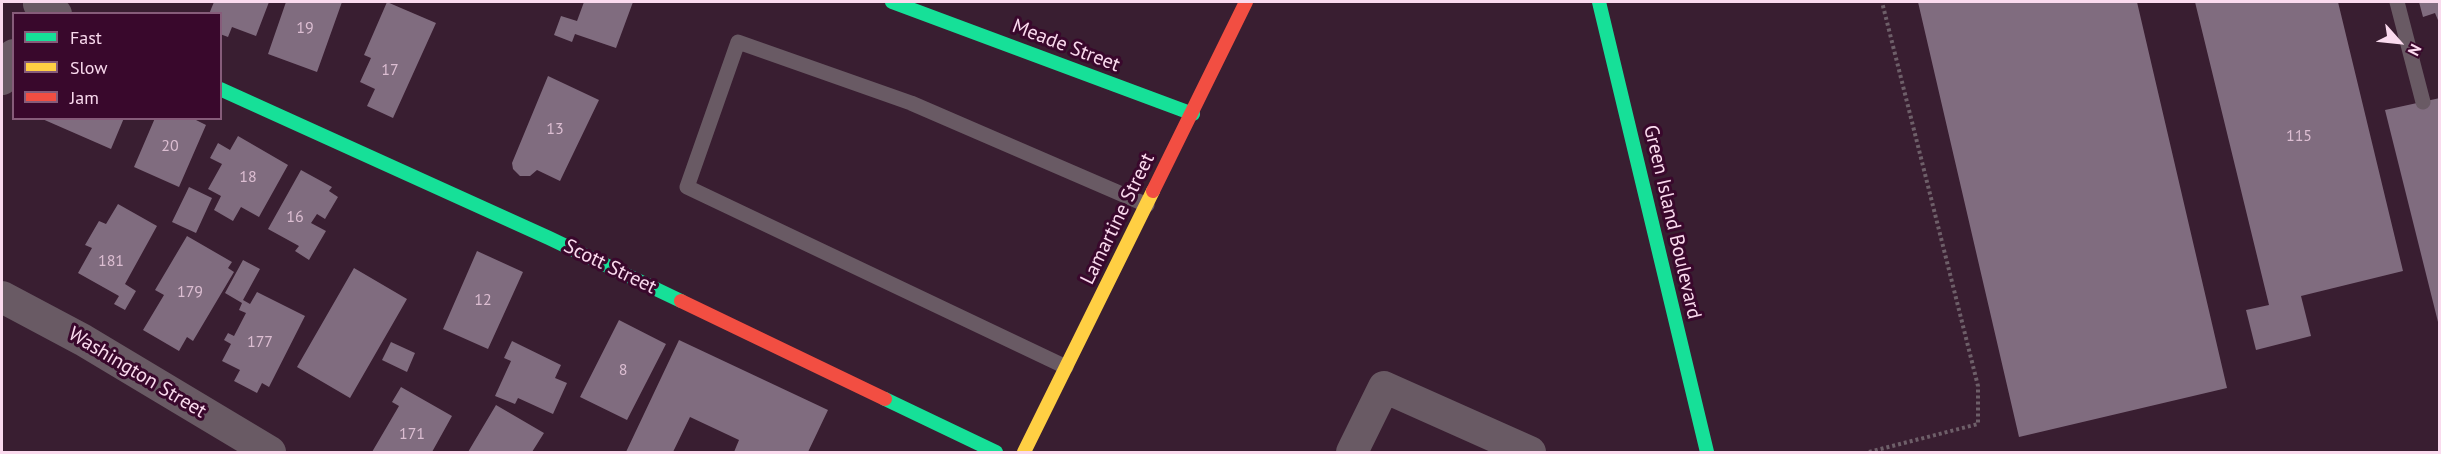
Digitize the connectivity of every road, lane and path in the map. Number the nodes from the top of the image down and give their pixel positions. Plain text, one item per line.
1 (892, 2) edge
2 (1246, 2) edge
3 (1599, 2) edge
4 (1882, 2) edge
5 (2397, 2) edge
6 (12, 59) edge
7 (2, 79) edge
8 (222, 90) edge
9 (2423, 102) dead end
10 (1192, 114) junction
11 (1147, 205) junction
12 (2, 297) edge
13 (1066, 367) junction
14 (270, 453) edge
15 (996, 453) edge
16 (1024, 453) edge
17 (1352, 453) edge
18 (1530, 453) edge
19 (1707, 453) edge
20 (1869, 453) edge

1 - 10 street, Meade Street
2 - 10 street, Lamartine Street
3 - 19 street, Green Island Boulevard
4 - 20 path
5 - 9 lane
6 - 7 street
8 - 15 street, Scott Street
10 - 11 street, Lamartine Street
11 - 13 street, Lamartine Street
11 - 13 lane
12 - 14 street, Washington Street
13 - 16 street, Lamartine Street
17 - 18 street

